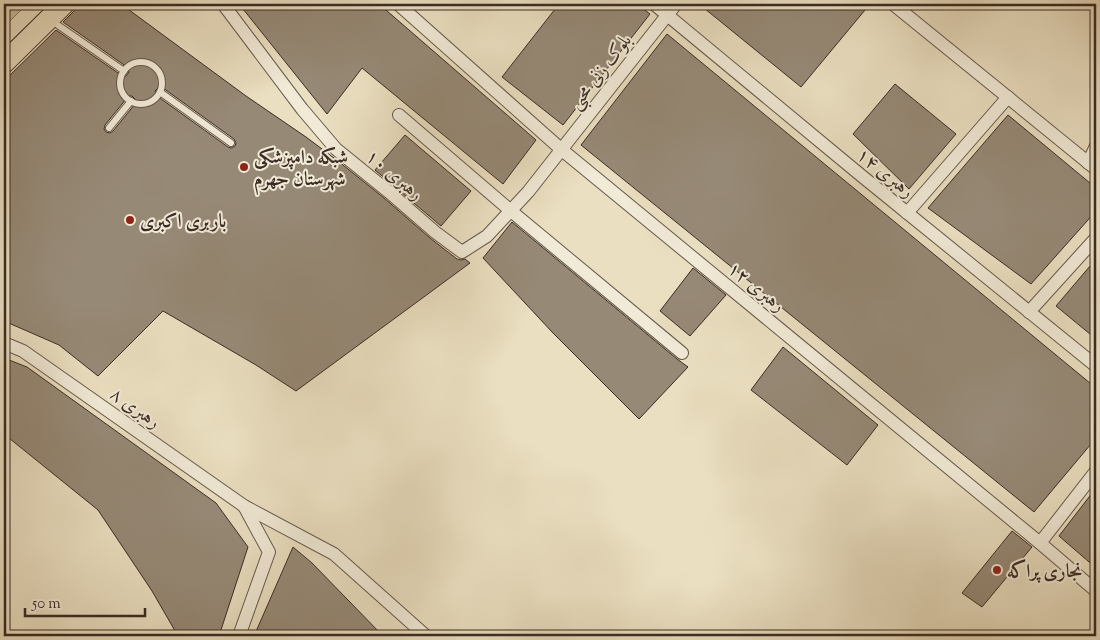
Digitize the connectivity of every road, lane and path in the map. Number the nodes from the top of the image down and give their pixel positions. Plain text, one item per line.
1 (64, 4) edge
2 (223, 4) edge
3 (398, 4) edge
4 (654, 4) edge
5 (676, 4) edge
6 (896, 5) edge
7 (666, 14) junction
8 (49, 18) junction
9 (4, 63) edge
10 (124, 71) junction
11 (160, 92) junction
12 (1008, 97) junction
13 (131, 101) junction
14 (399, 115) dead end
15 (109, 128) dead end
16 (231, 143) dead end
17 (1096, 146) edge
18 (562, 150) junction
19 (1092, 166) edge
20 (511, 211) junction
21 (907, 213) junction
22 (1096, 238) edge
23 (1029, 312) junction
24 (4, 343) edge
25 (682, 353) dead end
26 (1096, 366) edge
27 (1096, 471) edge
28 (244, 506) junction
29 (1040, 542) junction
30 (1096, 591) edge
31 (239, 636) edge
32 (426, 636) edge

1 - 8 main road
2 - 20 street, رهبری ۱۰
3 - 18 street, رهبری ۱۲
4 - 7 street, رهبری ۱۴
5 - 7 street, بلوک زنی محبی
6 - 12 street
7 - 18 street, بلوک زنی محبی
7 - 21 street, رهبری ۱۴
8 - 9 main road
8 - 10 lane
10 - 11 lane
10 - 13 lane
11 - 13 lane
11 - 16 lane
12 - 19 street
12 - 21 street
13 - 15 lane
14 - 20 street
17 - 19 street
18 - 20 street, رهبری ۱۰
18 - 29 street, رهبری ۱۲
20 - 25 street
21 - 23 street, رهبری ۱۴
22 - 23 street
23 - 26 street, رهبری ۱۴
24 - 28 street, رهبری ۸
27 - 29 street
28 - 31 street
28 - 32 street, رهبری ۸
29 - 30 street, رهبری ۱۲

